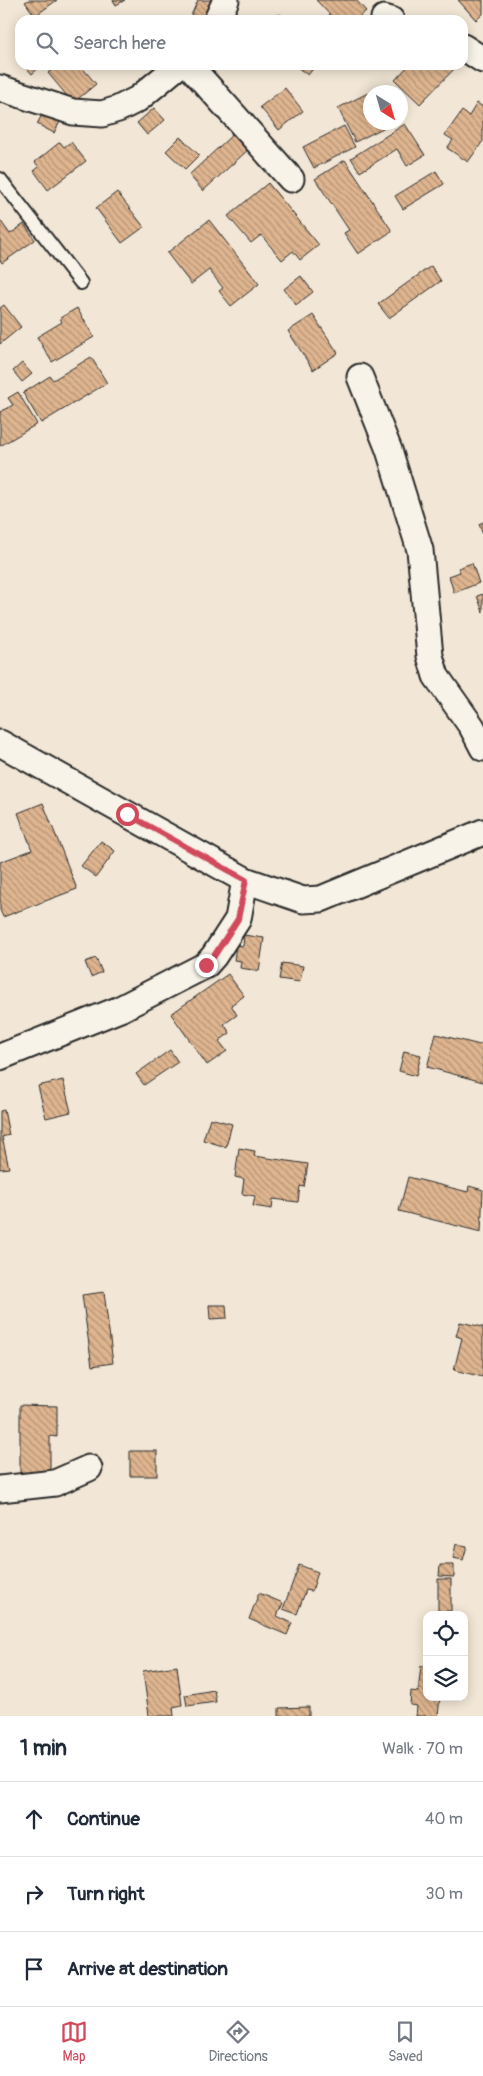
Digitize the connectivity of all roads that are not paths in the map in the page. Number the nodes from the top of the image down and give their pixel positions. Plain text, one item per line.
1 (226, 0) edge
2 (219, 15) edge
3 (468, 50) edge
4 (483, 60) edge
5 (173, 70) edge
6 (194, 70) edge
7 (3, 95) edge
8 (292, 178) dead end
9 (0, 179) edge
10 (81, 283) dead end
11 (360, 377) dead end
12 (0, 743) edge
13 (483, 748) edge
14 (483, 832) edge
15 (246, 880) junction
16 (0, 1057) edge
17 (89, 1468) dead end
18 (0, 1489) edge

1 - 2 street
3 - 4 street
5 - 7 street
6 - 8 street
9 - 10 lane
11 - 13 street
12 - 15 street
14 - 15 street
15 - 16 street
17 - 18 street

